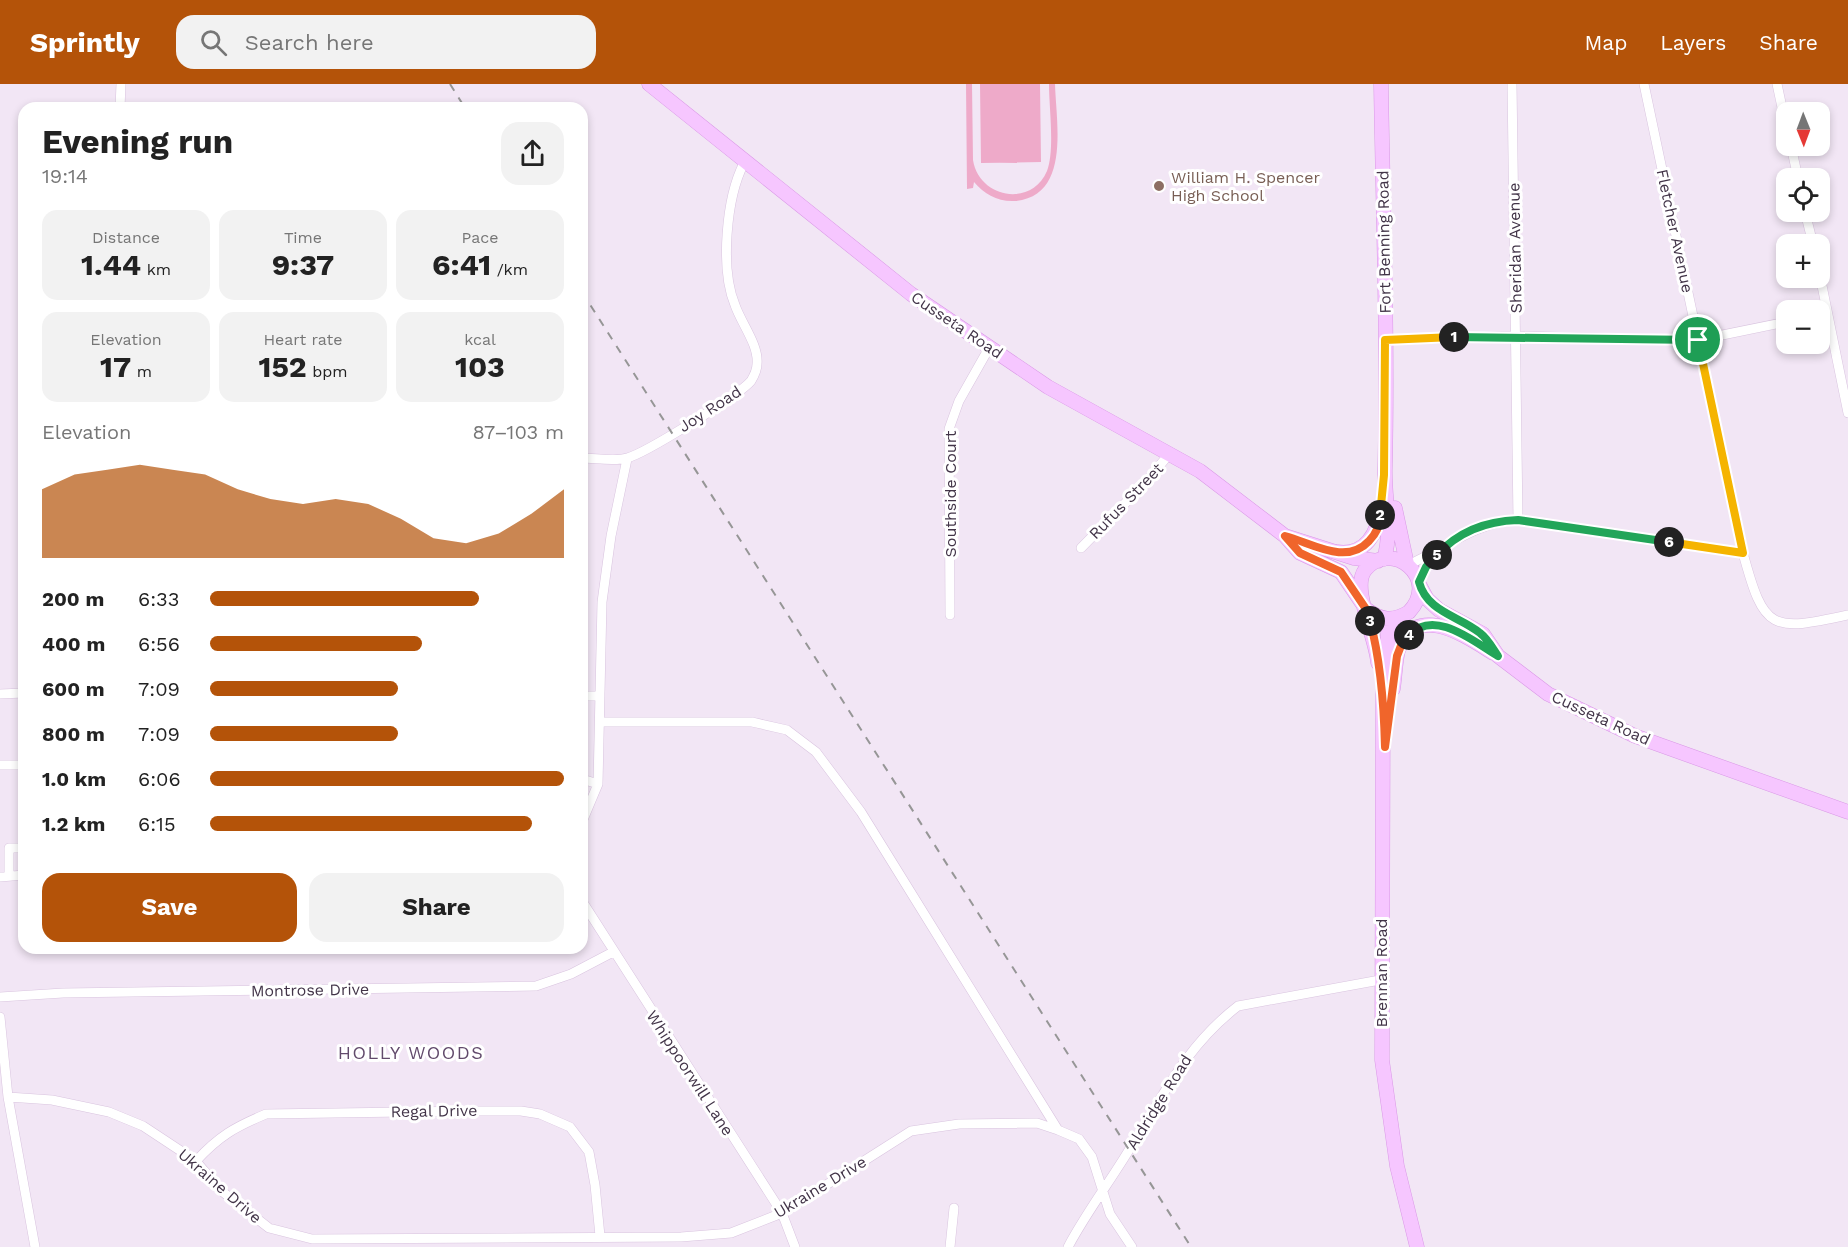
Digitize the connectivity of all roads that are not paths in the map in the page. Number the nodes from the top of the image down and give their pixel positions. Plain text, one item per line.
1 (121, 84) edge
2 (649, 84) edge
3 (1381, 84) edge
4 (1512, 84) edge
5 (1644, 84) edge
6 (1777, 84) edge
7 (120, 102) edge
8 (1781, 102) edge
9 (744, 163) junction
10 (1776, 324) edge
11 (1517, 336) junction
12 (1830, 339) edge
13 (1385, 340) junction
14 (1698, 340) junction
15 (989, 348) junction
16 (1848, 413) edge
17 (1386, 436) junction
18 (1170, 453) junction
19 (588, 458) edge
20 (627, 459) junction
21 (1384, 475) junction
22 (1518, 520) junction
23 (1285, 536) junction
24 (1444, 547) junction
25 (1081, 548) dead end
26 (1337, 552) junction
27 (1743, 553) junction
28 (1381, 560) junction
29 (1408, 565) junction
30 (1419, 584) junction
31 (1364, 606) junction
32 (950, 615) dead end
33 (1848, 615) edge
34 (1399, 617) junction
35 (1450, 627) junction
36 (1498, 656) junction
37 (18, 693) edge
38 (0, 694) edge
39 (1383, 695) junction
40 (588, 696) edge
41 (600, 696) junction
42 (600, 722) junction
43 (1385, 747) junction
44 (0, 765) edge
45 (18, 765) edge
46 (588, 781) edge
47 (598, 784) junction
48 (588, 808) edge
49 (1848, 812) edge
50 (4, 848) edge
51 (18, 875) edge
52 (3, 876) edge
53 (588, 911) edge
54 (613, 952) junction
55 (1380, 980) junction
56 (0, 997) edge
57 (0, 1017) edge
58 (8, 1097) junction
59 (1058, 1130) junction
60 (196, 1161) junction
61 (1104, 1190) junction
62 (954, 1208) dead end
63 (782, 1213) junction
64 (600, 1236) junction
65 (35, 1247) edge
66 (795, 1247) edge
67 (950, 1247) edge
68 (1068, 1247) edge
69 (1132, 1247) edge
70 (1417, 1247) edge

1 - 7 street
2 - 9 street, Cusseta Road
3 - 13 street, Fort Benning Road
4 - 11 street, Sheridan Avenue
5 - 14 street, Fletcher Avenue
6 - 8 street
9 - 15 street, Cusseta Road
9 - 20 street, Joy Road
10 - 14 street
11 - 13 street
11 - 14 street
11 - 22 street, Sheridan Avenue
12 - 16 street
13 - 17 street, Fort Benning Road
14 - 27 street, Fletcher Avenue
15 - 18 street, Cusseta Road
15 - 32 street, Southside Court
17 - 21 street, Fort Benning Road
17 - 29 street, Fort Benning Road
18 - 23 street, Cusseta Road
18 - 25 street, Rufus Street
19 - 20 street
20 - 41 street
21 - 26 street
21 - 28 street, Fort Benning Road
22 - 24 street
22 - 27 street
23 - 26 street, Cusseta Road
23 - 31 street, Cusseta Road
24 - 29 street
24 - 30 street
26 - 28 street, Cusseta Road
27 - 33 street, Fletcher Avenue
28 - 29 street
28 - 31 street
29 - 30 street
30 - 34 street
30 - 36 street, Cusseta Road
31 - 34 street
31 - 39 street, Brennan Road
34 - 35 street
34 - 39 street, Brennan Road
35 - 36 street
35 - 43 street
36 - 49 street, Cusseta Road
37 - 38 street
39 - 43 street, Brennan Road
40 - 41 street
41 - 42 street
42 - 47 street
42 - 59 street
43 - 55 street, Brennan Road
44 - 45 street
46 - 47 street
47 - 48 street
50 - 52 street
51 - 52 street
53 - 54 street, Whippoorwill Lane
54 - 56 street, Montrose Drive
54 - 63 street, Whippoorwill Lane
55 - 61 street, Aldridge Road
55 - 70 street, Brennan Road
57 - 58 street
58 - 60 street, Ukraine Drive
58 - 65 street
59 - 61 street
59 - 63 street, Ukraine Drive
60 - 64 street, Ukraine Drive
60 - 64 street, Regal Drive
61 - 68 street, Aldridge Road
61 - 69 street
62 - 67 street
63 - 64 street, Ukraine Drive
63 - 66 street, Whippoorwill Lane

